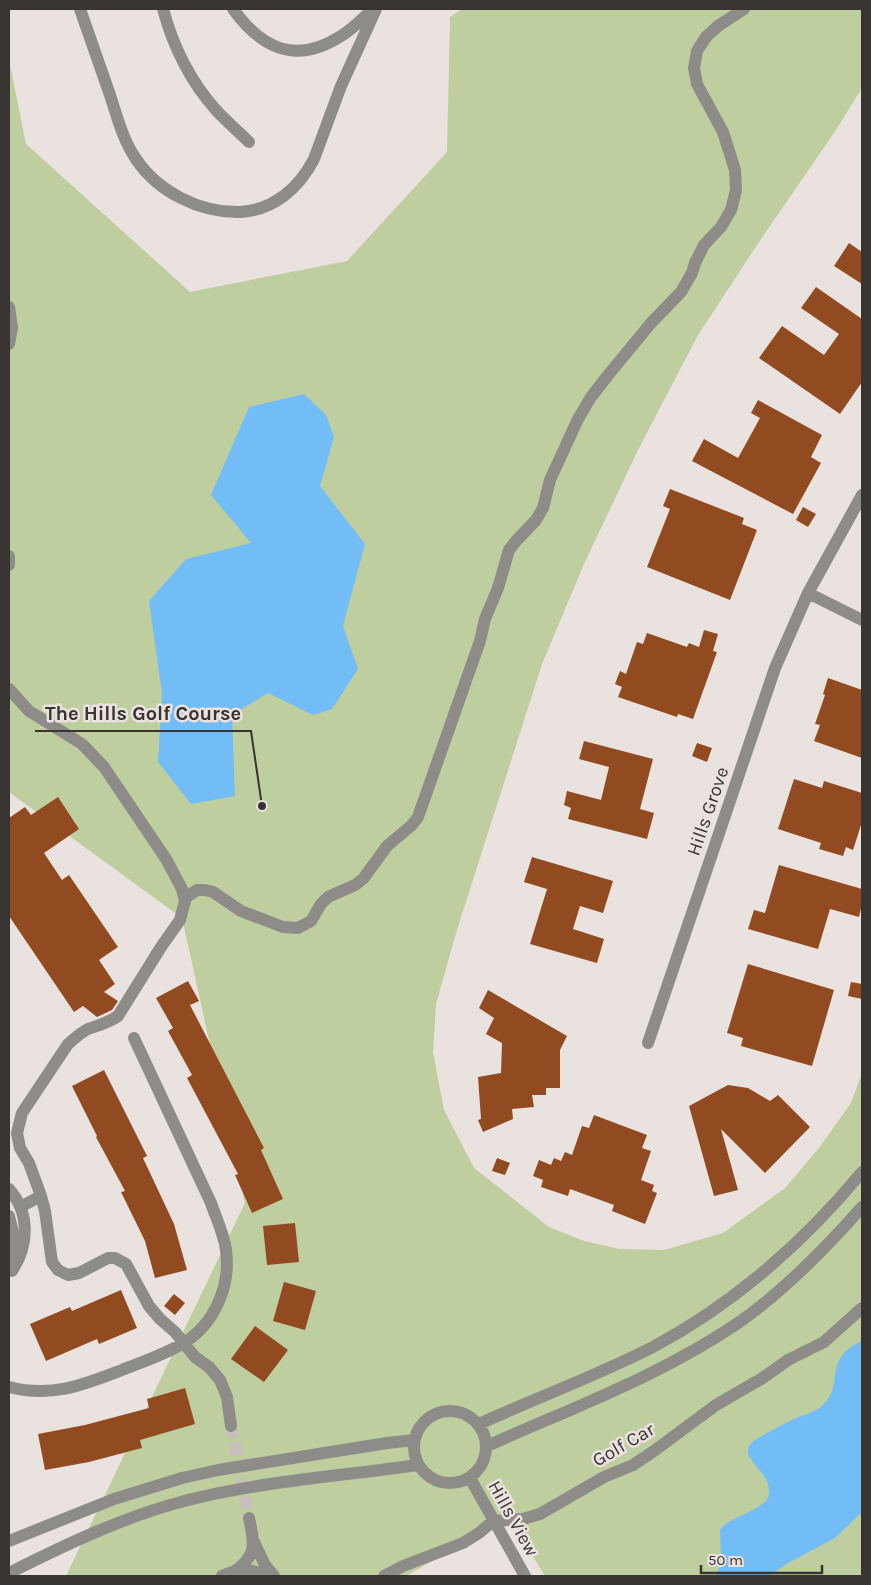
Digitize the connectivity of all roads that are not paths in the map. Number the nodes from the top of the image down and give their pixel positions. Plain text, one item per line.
1 (80, 9) edge
2 (163, 9) edge
3 (233, 9) edge
4 (375, 9) edge
5 (744, 9) edge
6 (249, 142) dead end
7 (9, 307) edge
8 (9, 344) edge
9 (862, 495) edge
10 (9, 556) edge
11 (9, 566) edge
12 (808, 593) junction
13 (862, 620) edge
14 (9, 689) edge
15 (185, 898) junction
16 (134, 1038) dead end
17 (648, 1043) dead end
18 (862, 1172) edge
19 (9, 1189) edge
20 (41, 1196) junction
21 (20, 1206) junction
22 (862, 1207) edge
23 (9, 1216) edge
24 (10, 1275) edge
25 (862, 1308) edge
26 (184, 1343) junction
27 (9, 1387) edge
28 (479, 1424) junction
29 (231, 1426) tunnel mouth
30 (414, 1440) junction
31 (487, 1446) junction
32 (418, 1465) junction
33 (470, 1478) junction
34 (249, 1518) tunnel mouth
35 (493, 1521) junction
36 (9, 1542) edge
37 (254, 1542) junction
38 (235, 1571) junction
39 (9, 1573) edge
40 (222, 1576) edge
41 (267, 1576) edge
42 (274, 1576) edge
43 (384, 1576) edge
44 (525, 1576) edge

1 - 4 street
2 - 6 street
3 - 4 street
5 - 15 street
7 - 8 street
9 - 12 street, Hills Grove
10 - 11 street
12 - 13 street
12 - 17 street, Hills Grove
14 - 15 street
15 - 20 street
16 - 26 street
18 - 28 street
19 - 21 street
20 - 21 street
20 - 26 street
21 - 24 street
22 - 31 street
23 - 24 street
25 - 35 street, Golf Car
26 - 27 street
26 - 29 street
28 - 30 street
28 - 31 street
30 - 32 street
30 - 36 street
31 - 33 street
32 - 33 street
32 - 39 street
33 - 35 street, Hills View
34 - 37 street
35 - 43 street
35 - 44 street, Hills View
37 - 38 street
37 - 42 street
38 - 40 street
38 - 41 street

